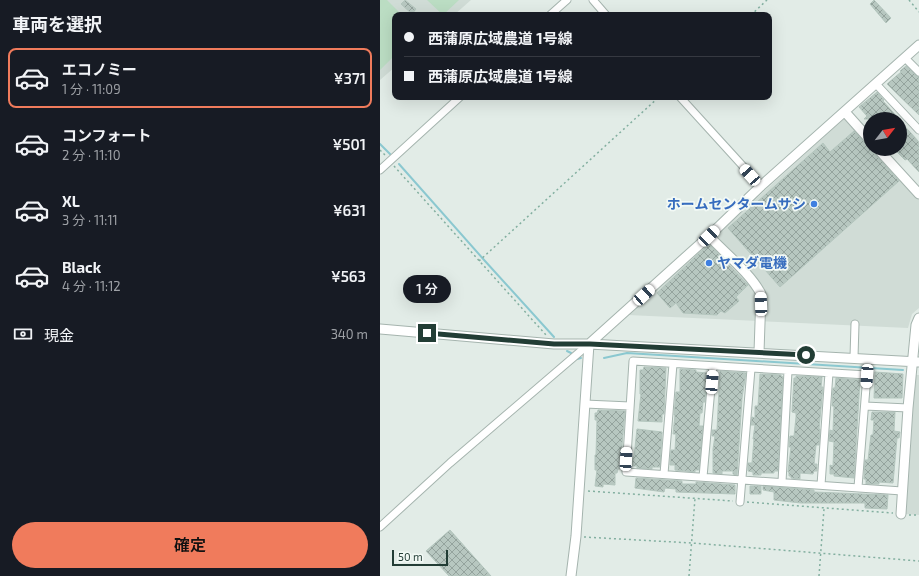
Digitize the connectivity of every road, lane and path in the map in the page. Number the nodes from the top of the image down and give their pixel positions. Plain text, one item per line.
1 (566, 0) edge
2 (593, 0) edge
3 (767, 0) edge
4 (908, 0) edge
5 (553, 12) edge
6 (603, 12) edge
7 (754, 12) edge
8 (919, 12) edge
9 (919, 44) edge
10 (905, 58) junction
11 (919, 72) edge
12 (876, 84) junction
13 (457, 100) edge
14 (656, 100) edge
15 (683, 100) edge
16 (845, 112) junction
17 (919, 130) edge
18 (863, 132) edge
19 (884, 156) edge
20 (389, 161) junction
21 (380, 170) edge
22 (761, 186) junction
23 (919, 194) edge
24 (709, 236) junction
25 (479, 261) junction
26 (919, 318) edge
27 (856, 324) dead end
28 (380, 329) edge
29 (554, 344) junction
30 (590, 344) junction
31 (759, 352) junction
32 (854, 358) junction
33 (916, 361) edge
34 (673, 364) junction
35 (713, 366) junction
36 (751, 369) junction
37 (788, 371) junction
38 (829, 373) junction
39 (585, 404) junction
40 (630, 406) junction
41 (865, 406) junction
42 (908, 408) junction
43 (664, 474) junction
44 (703, 477) junction
45 (742, 480) junction
46 (782, 482) junction
47 (821, 485) junction
48 (858, 487) junction
49 (580, 490) junction
50 (902, 491) junction
51 (695, 498) junction
52 (740, 502) junction
53 (824, 508) junction
54 (901, 514) junction
55 (919, 515) edge
56 (380, 527) edge
57 (576, 536) junction
58 (692, 543) junction
59 (821, 554) junction
60 (919, 561) edge
61 (571, 576) edge
62 (690, 576) edge
63 (819, 576) edge

1 - 5 street
2 - 6 street
3 - 7 path
4 - 8 path
9 - 10 street
10 - 11 street
10 - 12 street
12 - 16 street
12 - 17 street
13 - 20 street
14 - 25 path
15 - 22 street
16 - 18 street
16 - 22 street
19 - 23 street
20 - 21 street
20 - 25 path
22 - 24 street
24 - 30 street
24 - 31 street
25 - 29 path
26 - 33 street
27 - 32 street
28 - 29 street
29 - 30 street
30 - 31 street
30 - 39 street
30 - 56 street
31 - 32 street
32 - 33 street
33 - 42 street
34 - 35 street
34 - 40 street
34 - 43 street
35 - 36 street
35 - 44 street
36 - 37 street
36 - 45 street
37 - 38 street
37 - 46 street
38 - 41 street
38 - 47 street
39 - 40 street
39 - 49 street
40 - 43 street
41 - 42 street
41 - 48 street
42 - 50 street
43 - 44 street
44 - 45 street
45 - 46 street
45 - 52 street
46 - 47 street
47 - 48 street
48 - 50 street
49 - 51 path
49 - 57 street
50 - 54 street
51 - 52 path
51 - 58 path
52 - 53 path
53 - 54 path
53 - 59 path
54 - 55 path
57 - 58 path
57 - 61 street
58 - 59 path
58 - 62 path
59 - 60 path
59 - 63 path

